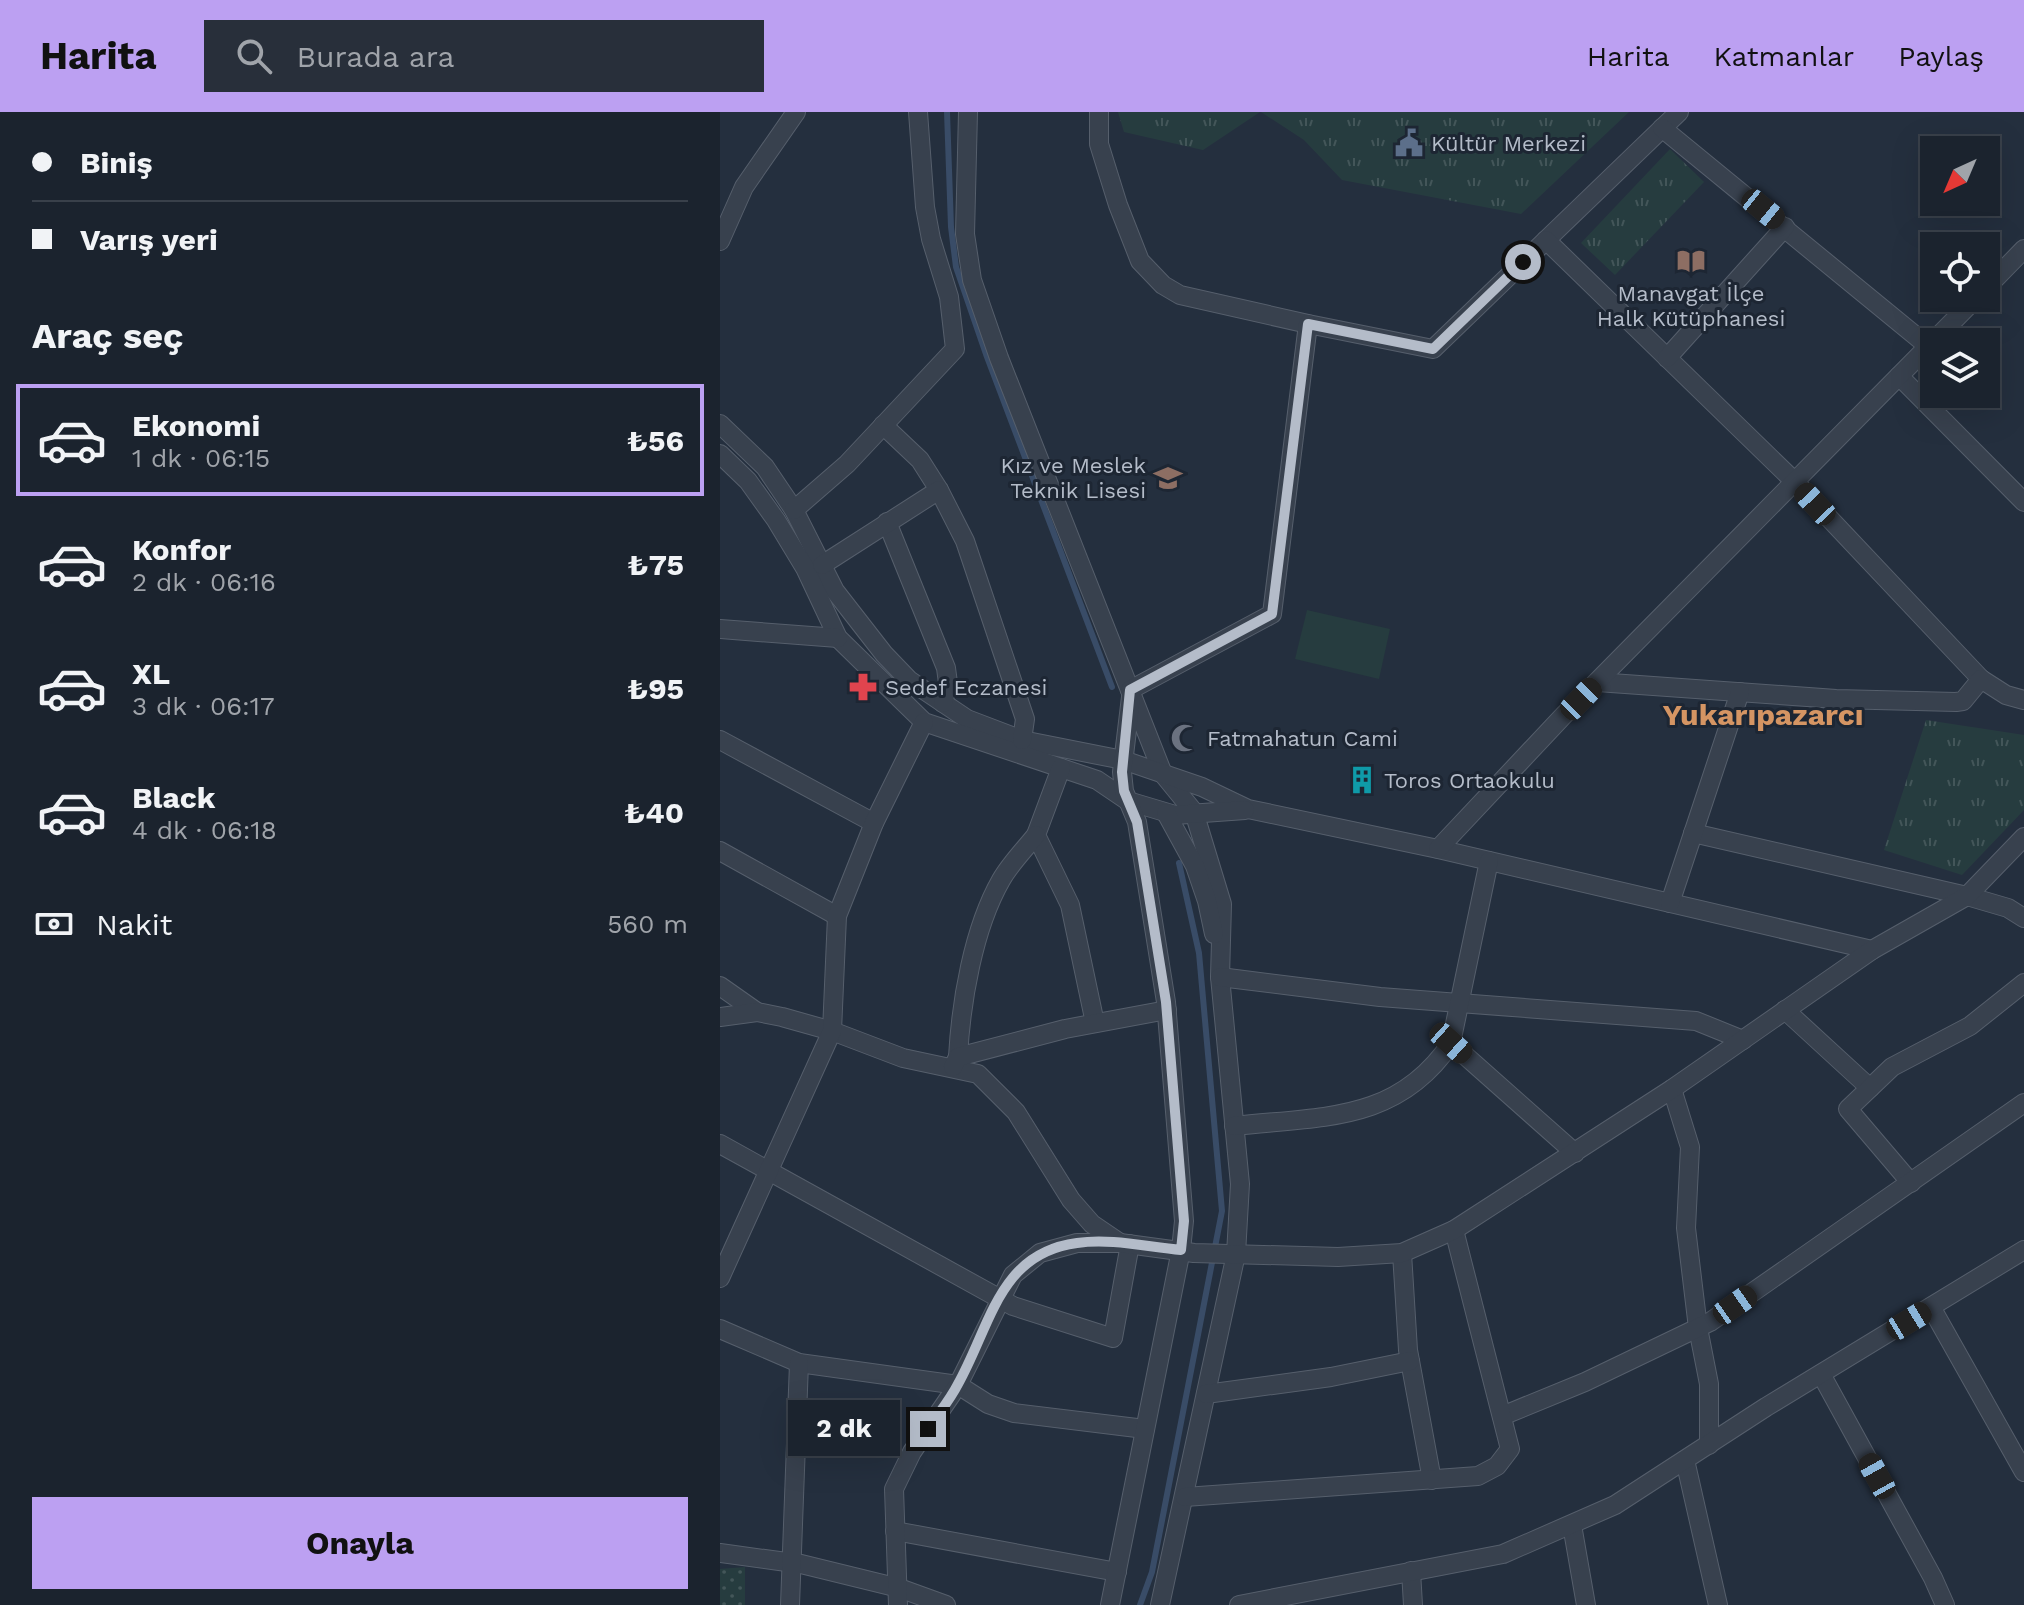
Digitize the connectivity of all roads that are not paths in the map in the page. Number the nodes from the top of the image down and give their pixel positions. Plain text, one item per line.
1 (796, 112) edge
2 (918, 112) edge
3 (968, 112) edge
4 (1099, 112) edge
5 (1679, 112) edge
6 (1662, 128) junction
7 (1785, 227) junction
8 (1546, 240) junction
9 (720, 241) edge
10 (2024, 249) edge
11 (2000, 274) edge
12 (1962, 312) edge
13 (1308, 324) junction
14 (1946, 328) edge
15 (1920, 339) edge
16 (1920, 354) edge
17 (1667, 358) junction
18 (1899, 376) junction
19 (720, 424) edge
20 (883, 425) junction
21 (720, 454) edge
22 (1795, 482) junction
23 (2020, 488) edge
24 (939, 490) junction
25 (794, 510) junction
26 (887, 522) junction
27 (822, 565) junction
28 (720, 629) edge
29 (838, 638) junction
30 (1981, 679) junction
31 (1597, 682) junction
32 (1130, 691) junction
33 (1740, 692) junction
34 (2024, 700) edge
35 (943, 703) junction
36 (924, 722) junction
37 (720, 740) edge
38 (1022, 740) junction
39 (1123, 760) junction
40 (1061, 768) junction
41 (1163, 774) junction
42 (1128, 801) junction
43 (1248, 809) junction
44 (1194, 812) junction
45 (1166, 813) junction
46 (874, 823) junction
47 (1693, 833) junction
48 (1036, 835) junction
49 (2024, 837) edge
50 (1438, 849) junction
51 (720, 851) edge
52 (1489, 861) junction
53 (1967, 896) junction
54 (1670, 903) junction
55 (837, 916) junction
56 (2024, 918) edge
57 (1221, 942) junction
58 (1872, 950) junction
59 (1220, 977) junction
60 (2024, 983) edge
61 (720, 986) edge
62 (1460, 1001) junction
63 (1167, 1010) junction
64 (1785, 1010) junction
65 (757, 1012) junction
66 (720, 1017) edge
67 (1095, 1023) junction
68 (832, 1031) junction
69 (1743, 1040) junction
70 (1451, 1043) junction
71 (955, 1062) junction
72 (1870, 1088) junction
73 (1672, 1089) junction
74 (2024, 1103) edge
75 (1234, 1126) junction
76 (720, 1144) edge
77 (1575, 1153) junction
78 (768, 1172) junction
79 (1911, 1183) junction
80 (1454, 1230) junction
81 (1125, 1244) junction
82 (2024, 1250) edge
83 (1187, 1251) junction
84 (1402, 1253) junction
85 (1228, 1254) junction
86 (720, 1278) edge
87 (999, 1299) junction
88 (1931, 1307) junction
89 (1698, 1328) junction
90 (720, 1329) edge
91 (1410, 1361) junction
92 (799, 1363) junction
93 (1821, 1374) junction
94 (958, 1385) junction
95 (1206, 1394) junction
96 (1502, 1416) junction
97 (1145, 1429) junction
98 (1709, 1445) junction
99 (1685, 1460) junction
100 (2024, 1472) edge
101 (1432, 1480) junction
102 (1185, 1497) junction
103 (1572, 1525) junction
104 (895, 1531) junction
105 (720, 1553) edge
106 (793, 1564) junction
107 (1411, 1571) junction
108 (1117, 1572) junction
109 (899, 1597) edge
110 (1270, 1602) edge
111 (790, 1605) edge
112 (946, 1605) edge
113 (1110, 1605) edge
114 (1160, 1605) edge
115 (1239, 1605) edge
116 (1413, 1605) edge
117 (1586, 1605) edge
118 (1718, 1605) edge
119 (1945, 1605) edge

1 - 9 street
2 - 20 street
3 - 32 street
4 - 13 street
5 - 6 street
6 - 7 street
6 - 8 street
7 - 15 street
7 - 17 street
8 - 13 street
8 - 17 street
10 - 11 street
12 - 14 street
13 - 32 street
16 - 18 street
17 - 22 street
18 - 22 street
18 - 23 street
19 - 25 street
20 - 24 street
20 - 25 street
21 - 29 street
22 - 30 street
22 - 31 street
24 - 26 street
24 - 38 street
25 - 27 street
26 - 27 street
26 - 35 street
27 - 35 street
28 - 29 street
29 - 36 street
30 - 33 street
30 - 34 street
31 - 33 street
31 - 50 street
32 - 39 street
32 - 41 street
33 - 47 street
35 - 38 street
36 - 40 street
36 - 46 street
37 - 46 street
38 - 39 street
39 - 41 street
39 - 42 street
40 - 42 street
40 - 48 street
41 - 43 street
41 - 44 street
42 - 45 street
42 - 63 street
43 - 44 street
43 - 50 street
44 - 45 street
44 - 57 street
45 - 57 street
46 - 55 street
47 - 53 street
47 - 54 street
48 - 67 street
48 - 71 street
49 - 53 street
50 - 52 street
51 - 55 street
52 - 54 street
52 - 62 street
53 - 56 street
53 - 58 street
54 - 58 street
55 - 68 street
57 - 59 street
58 - 64 street
59 - 62 street
59 - 75 street
60 - 72 street
61 - 65 street
62 - 69 street
62 - 70 street
63 - 67 street
63 - 83 street
64 - 69 street
64 - 72 street
65 - 66 street
65 - 68 street
67 - 71 street
68 - 71 street
68 - 78 street
69 - 73 street
70 - 75 street
70 - 77 street
71 - 81 street
72 - 79 street
73 - 77 street
73 - 89 street
74 - 79 street
75 - 85 street
76 - 78 street
77 - 80 street
78 - 86 street
78 - 87 street
79 - 89 street
80 - 84 street
80 - 96 street
81 - 83 street
81 - 87 street
81 - 87 street
82 - 88 street
83 - 85 street
83 - 97 street
84 - 85 street
84 - 91 street
85 - 95 street
87 - 94 street
88 - 93 street
88 - 100 street
89 - 96 street
89 - 98 street
90 - 92 street
91 - 95 street
91 - 101 street
92 - 94 street
92 - 106 street
93 - 98 street
93 - 119 street
94 - 97 street
94 - 104 street
95 - 102 street
96 - 101 street
97 - 108 street
98 - 99 street
99 - 103 street
99 - 118 street
101 - 102 street
102 - 114 street
103 - 107 street
103 - 117 street
104 - 108 street
104 - 109 street
105 - 106 street
106 - 109 street
106 - 111 street
107 - 110 street
107 - 116 street
108 - 113 street
109 - 112 street
110 - 115 street

